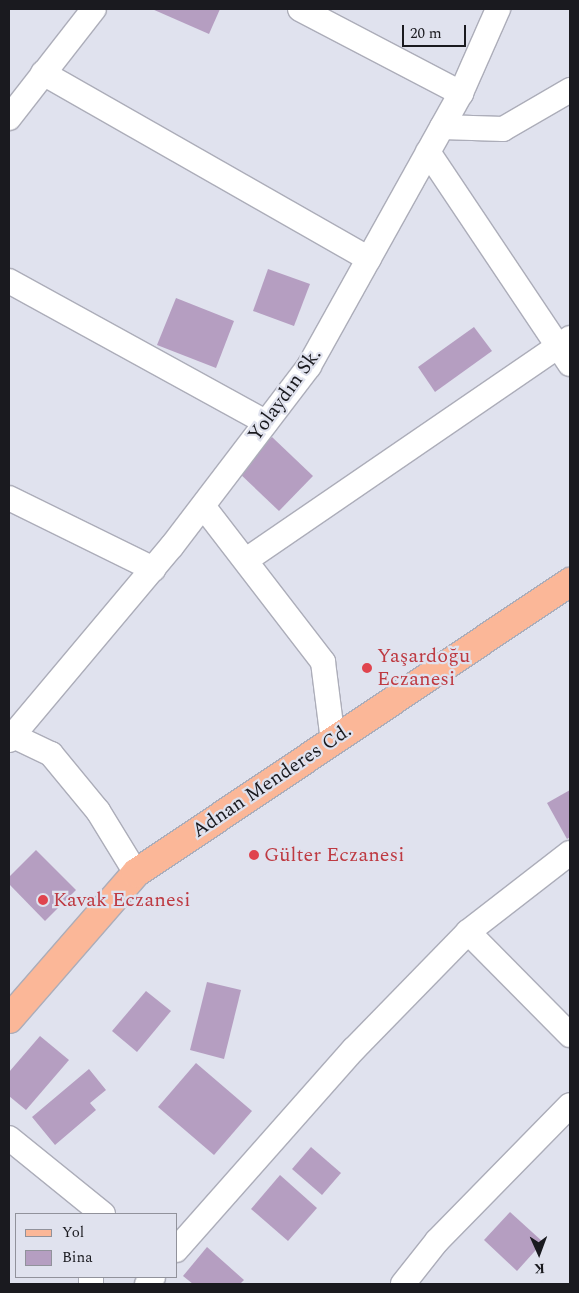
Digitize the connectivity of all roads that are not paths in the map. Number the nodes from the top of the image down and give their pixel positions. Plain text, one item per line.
1 (94, 9) edge
2 (300, 9) edge
3 (498, 9) edge
4 (44, 73) junction
5 (570, 90) edge
6 (461, 93) junction
7 (9, 118) edge
8 (442, 127) junction
9 (428, 152) junction
10 (369, 259) junction
11 (9, 281) edge
12 (566, 349) edge
13 (266, 422) junction
14 (9, 498) edge
15 (203, 506) junction
16 (246, 560) junction
17 (152, 569) junction
18 (570, 582) edge
19 (10, 736) edge
20 (333, 741) junction
21 (570, 853) edge
22 (136, 873) junction
23 (468, 932) junction
24 (9, 1019) edge
25 (570, 1035) edge
26 (570, 1105) edge
27 (9, 1138) edge
28 (93, 1210) edge
29 (178, 1248) edge
30 (403, 1284) edge

1 - 4 street
2 - 6 street
3 - 6 street, Yolaydın Sk.
4 - 7 street
4 - 10 street
5 - 8 street
6 - 8 street, Yolaydın Sk.
8 - 9 street, Yolaydın Sk.
9 - 10 street, Yolaydın Sk.
9 - 12 street
10 - 13 street, Yolaydın Sk.
11 - 13 street
12 - 16 street
13 - 15 street, Yolaydın Sk.
14 - 17 street
15 - 16 street
15 - 17 street, Yolaydın Sk.
16 - 20 street
17 - 19 street, Yolaydın Sk.
18 - 20 main road, Adnan Menderes Cd.
19 - 22 street
20 - 22 main road, Adnan Menderes Cd.
21 - 23 street
22 - 24 main road, Adnan Menderes Cd.
23 - 25 street
23 - 29 street
26 - 30 street
27 - 28 street

